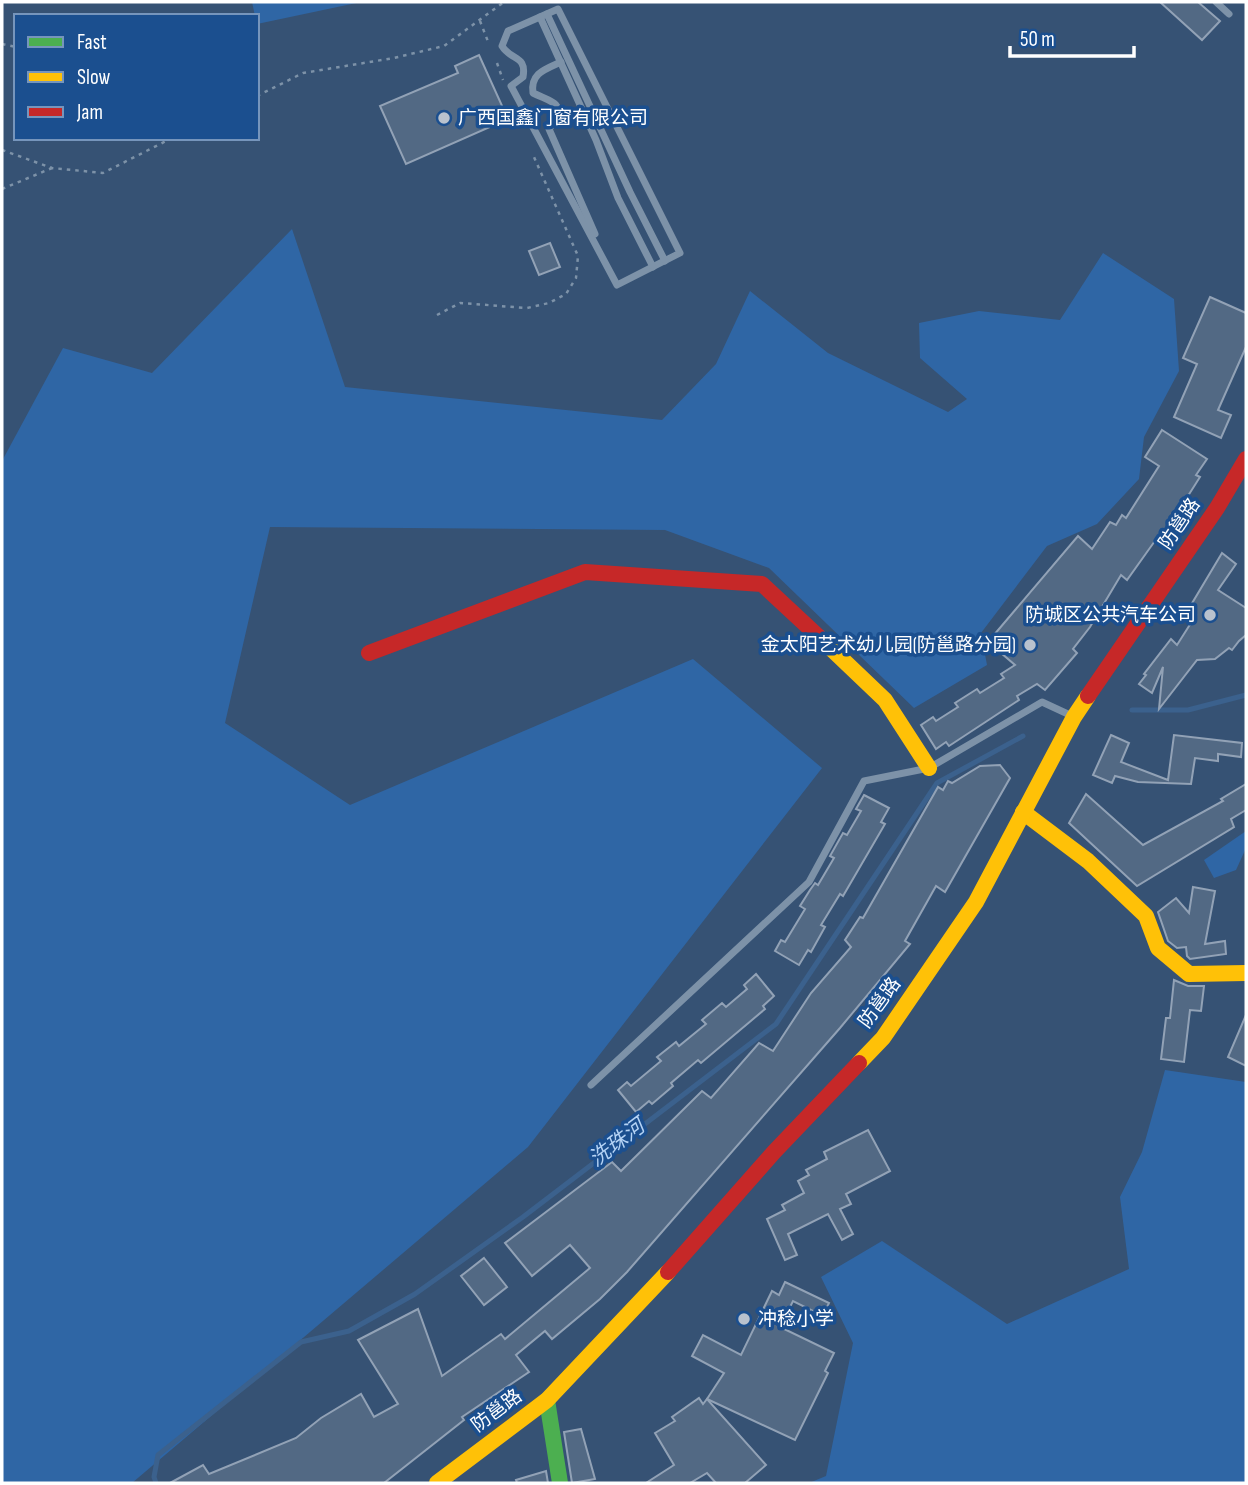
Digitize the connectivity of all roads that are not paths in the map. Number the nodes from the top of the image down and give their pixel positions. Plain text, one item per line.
1 (1216, 2) edge
2 (1229, 14) dead end
3 (543, 16) junction
4 (561, 62) junction
5 (665, 261) junction
6 (653, 267) junction
7 (617, 285) junction
8 (1246, 459) edge
9 (369, 653) dead end
10 (1074, 717) junction
11 (929, 768) junction
12 (1023, 813) junction
13 (1246, 973) edge
14 (591, 1085) dead end
15 (547, 1400) junction
16 (437, 1483) edge
17 (560, 1483) edge

1 - 2 lane
3 - 4 lane
3 - 5 lane
3 - 5 lane
3 - 7 lane
4 - 6 lane
4 - 7 lane
5 - 6 lane
6 - 7 lane
8 - 10 main road, 防邕路
9 - 11 main road
10 - 11 lane
10 - 12 main road, 防邕路
11 - 14 lane
12 - 13 main road
12 - 15 main road, 防邕路
15 - 16 main road, 防邕路
15 - 17 main road

